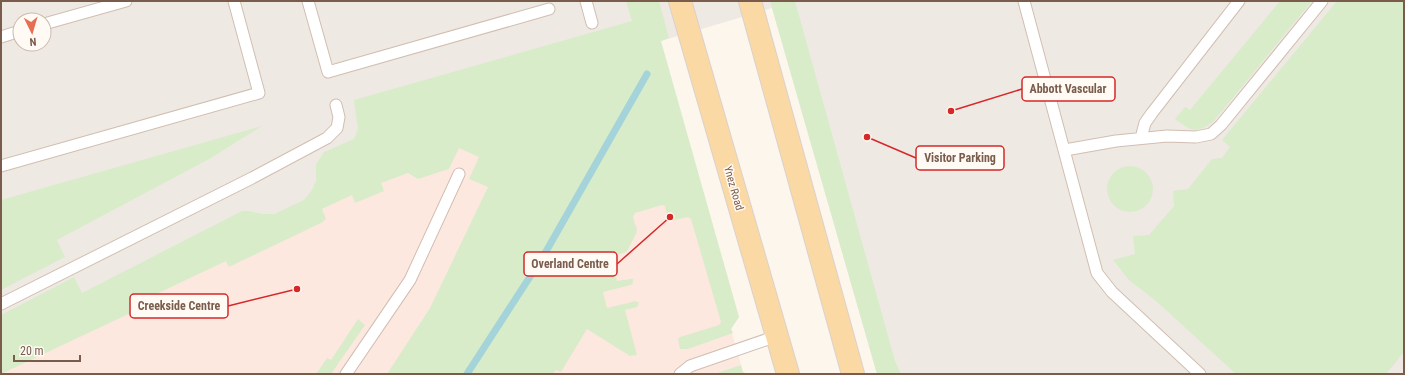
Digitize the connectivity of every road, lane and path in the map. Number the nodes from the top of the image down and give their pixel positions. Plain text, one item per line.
1 (126, 1) edge
2 (234, 1) edge
3 (308, 1) edge
4 (586, 1) edge
5 (680, 1) edge
6 (750, 1) edge
7 (1024, 1) edge
8 (1239, 1) edge
9 (1322, 1) edge
10 (549, 9) dead end
11 (52, 22) edge
12 (592, 23) dead end
13 (12, 34) edge
14 (1, 37) edge
15 (336, 105) dead end
16 (1141, 138) junction
17 (1064, 150) junction
18 (1, 166) edge
19 (459, 174) dead end
20 (1, 304) edge
21 (777, 336) junction
22 (346, 374) edge
23 (680, 374) edge
24 (788, 374) edge
25 (853, 374) edge
26 (1200, 374) edge

1 - 11 lane
2 - 18 lane
3 - 10 lane
4 - 12 lane
5 - 21 main road, Ynez Road
6 - 25 main road
7 - 17 lane
8 - 16 lane
9 - 16 lane
13 - 14 lane
15 - 20 lane
16 - 17 lane
17 - 26 lane
19 - 22 lane
21 - 23 lane
21 - 24 main road, Ynez Road

